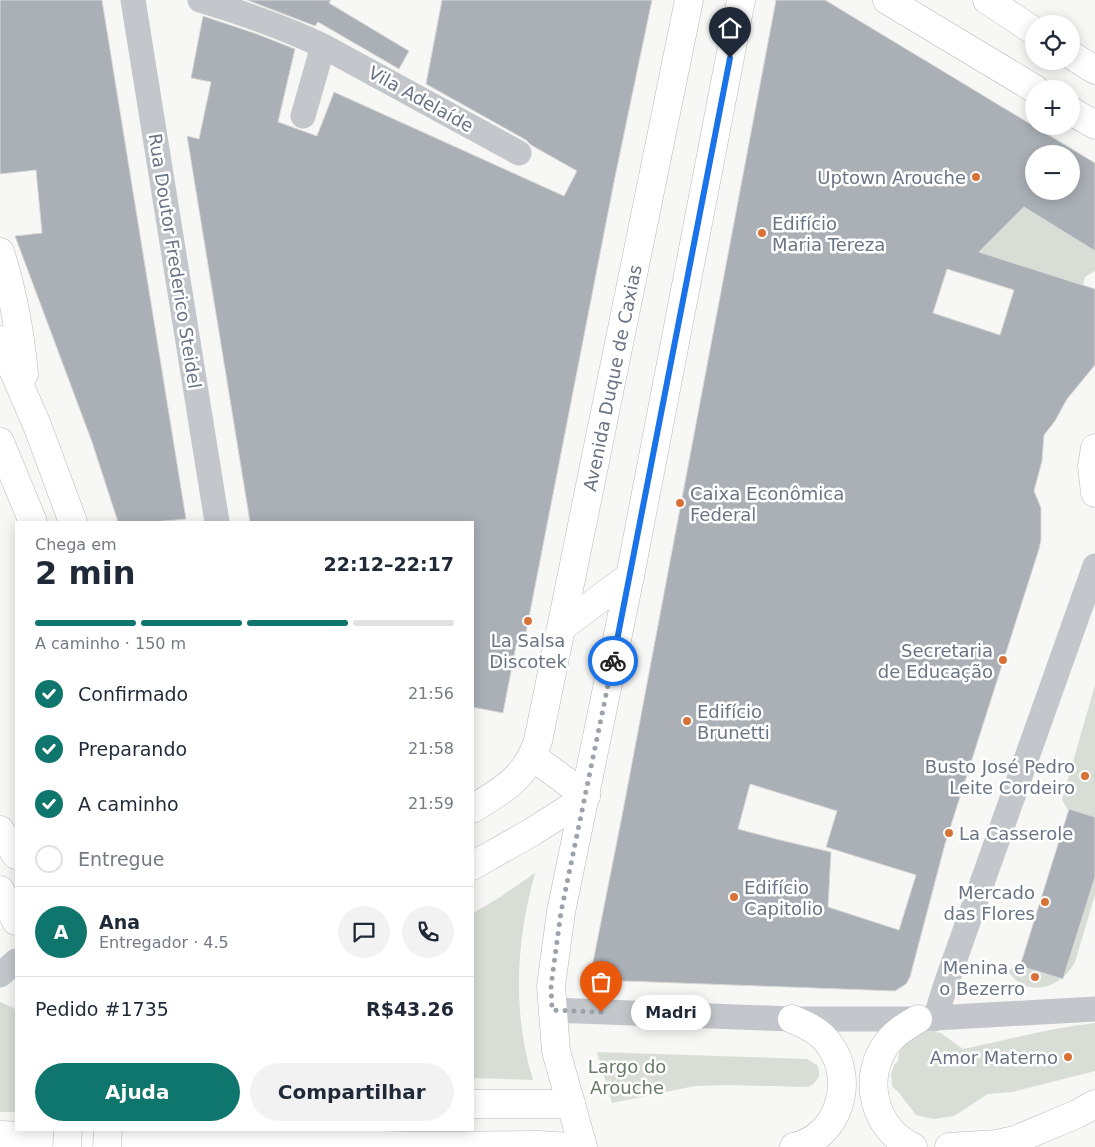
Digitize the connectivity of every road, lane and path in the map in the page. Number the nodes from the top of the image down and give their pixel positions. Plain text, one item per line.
1 (133, 0) edge
2 (200, 0) edge
3 (689, 0) edge
4 (741, 0) edge
5 (887, 0) edge
6 (987, 0) edge
7 (1025, 25) edge
8 (323, 46) junction
9 (1080, 61) edge
10 (1095, 70) edge
11 (1025, 83) edge
12 (303, 116) dead end
13 (1080, 116) edge
14 (1095, 125) edge
15 (519, 153) dead end
16 (0, 252) edge
17 (0, 340) edge
18 (26, 400) junction
19 (0, 442) edge
20 (1095, 448) edge
21 (1095, 493) edge
22 (33, 521) edge
23 (73, 521) edge
24 (217, 521) edge
25 (1095, 566) edge
26 (630, 576) junction
27 (562, 626) junction
28 (533, 757) junction
29 (586, 796) junction
30 (474, 809) edge
31 (0, 830) edge
32 (15, 853) edge
33 (474, 865) edge
34 (0, 890) edge
35 (15, 919) edge
36 (15, 962) edge
37 (0, 975) edge
38 (1095, 1009) edge
39 (552, 1010) junction
40 (792, 1018) junction
41 (926, 1019) junction
42 (474, 1104) edge
43 (571, 1104) junction
44 (1095, 1104) edge
45 (0, 1135) edge
46 (229, 1136) edge
47 (53, 1138) edge
48 (123, 1139) edge
49 (1018, 1144) edge
50 (570, 1147) edge
51 (583, 1147) edge
52 (794, 1147) edge
53 (912, 1147) edge
54 (949, 1147) edge

1 - 24 street, Rua Doutor Frederico Steidel
2 - 8 street, Vila Adelaíde
3 - 27 main road, Avenida Duque de Caxias
4 - 26 main road
5 - 11 main road
6 - 7 main road
8 - 12 street
8 - 15 street, Vila Adelaíde
9 - 10 main road
13 - 14 main road
16 - 18 main road
17 - 18 main road
18 - 23 main road
19 - 22 main road
20 - 21 main road
25 - 41 street
26 - 27 main road
26 - 29 main road
27 - 28 main road, Avenida Duque de Caxias
28 - 29 main road
28 - 30 main road
29 - 33 main road
29 - 39 main road
31 - 32 main road
34 - 35 main road
36 - 37 street
38 - 41 street
39 - 40 street
39 - 43 main road
40 - 41 street
40 - 52 main road
41 - 53 main road
42 - 43 main road
43 - 51 main road
44 - 49 main road
45 - 47 main road
46 - 48 main road
46 - 50 main road
47 - 48 main road
49 - 54 main road

